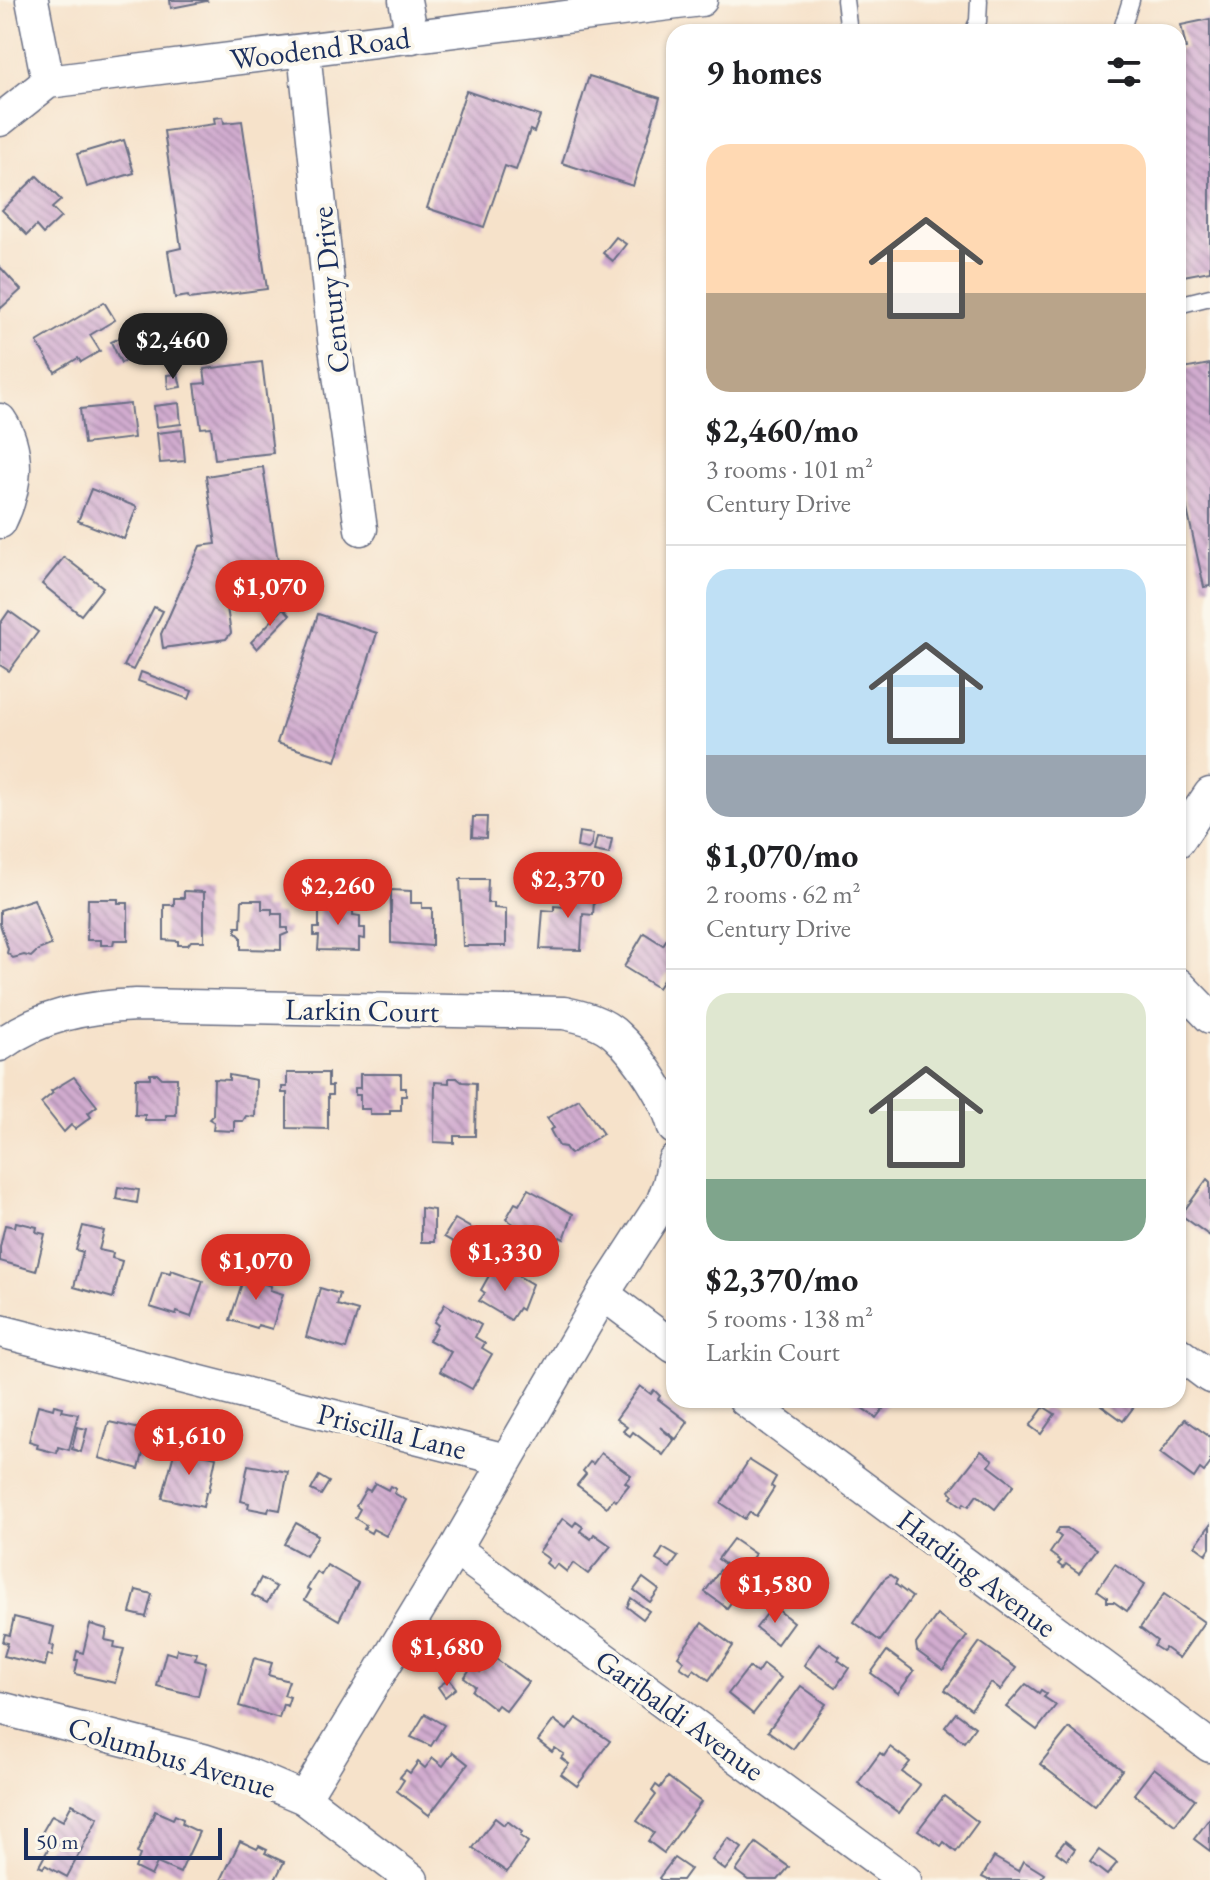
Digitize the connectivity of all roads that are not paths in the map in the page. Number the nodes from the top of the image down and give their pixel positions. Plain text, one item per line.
1 (32, 0) edge
2 (405, 0) edge
3 (701, 0) edge
4 (845, 0) edge
5 (979, 0) edge
6 (1131, 0) edge
7 (848, 24) edge
8 (977, 24) edge
9 (1124, 24) edge
10 (412, 37) junction
11 (304, 51) junction
12 (48, 82) junction
13 (0, 120) edge
14 (1210, 297) edge
15 (1186, 303) edge
16 (0, 420) edge
17 (0, 522) edge
18 (361, 529) dead end
19 (1210, 794) edge
20 (1186, 829) edge
21 (1186, 992) edge
22 (1210, 1017) edge
23 (0, 1045) edge
24 (666, 1105) edge
25 (666, 1192) edge
26 (603, 1294) junction
27 (0, 1331) edge
28 (666, 1341) edge
29 (1186, 1359) edge
30 (1210, 1377) edge
31 (756, 1408) edge
32 (506, 1460) junction
33 (455, 1549) junction
34 (0, 1708) edge
35 (1210, 1746) edge
36 (304, 1798) junction
37 (412, 1880) edge
38 (905, 1880) edge

1 - 12 street
2 - 10 street
3 - 10 street, Woodend Road
4 - 7 lane
5 - 8 lane
6 - 9 lane
10 - 11 street, Woodend Road
11 - 12 street, Woodend Road
11 - 18 street, Century Drive
12 - 13 street
14 - 15 lane
16 - 17 street
19 - 20 street
21 - 22 street
23 - 24 street, Larkin Court
25 - 26 street
26 - 28 street
26 - 32 street
27 - 32 street, Priscilla Lane
29 - 30 street
31 - 35 street, Harding Avenue
32 - 33 street
33 - 36 street
33 - 38 street, Garibaldi Avenue
34 - 36 street, Columbus Avenue
36 - 37 street, Columbus Avenue

